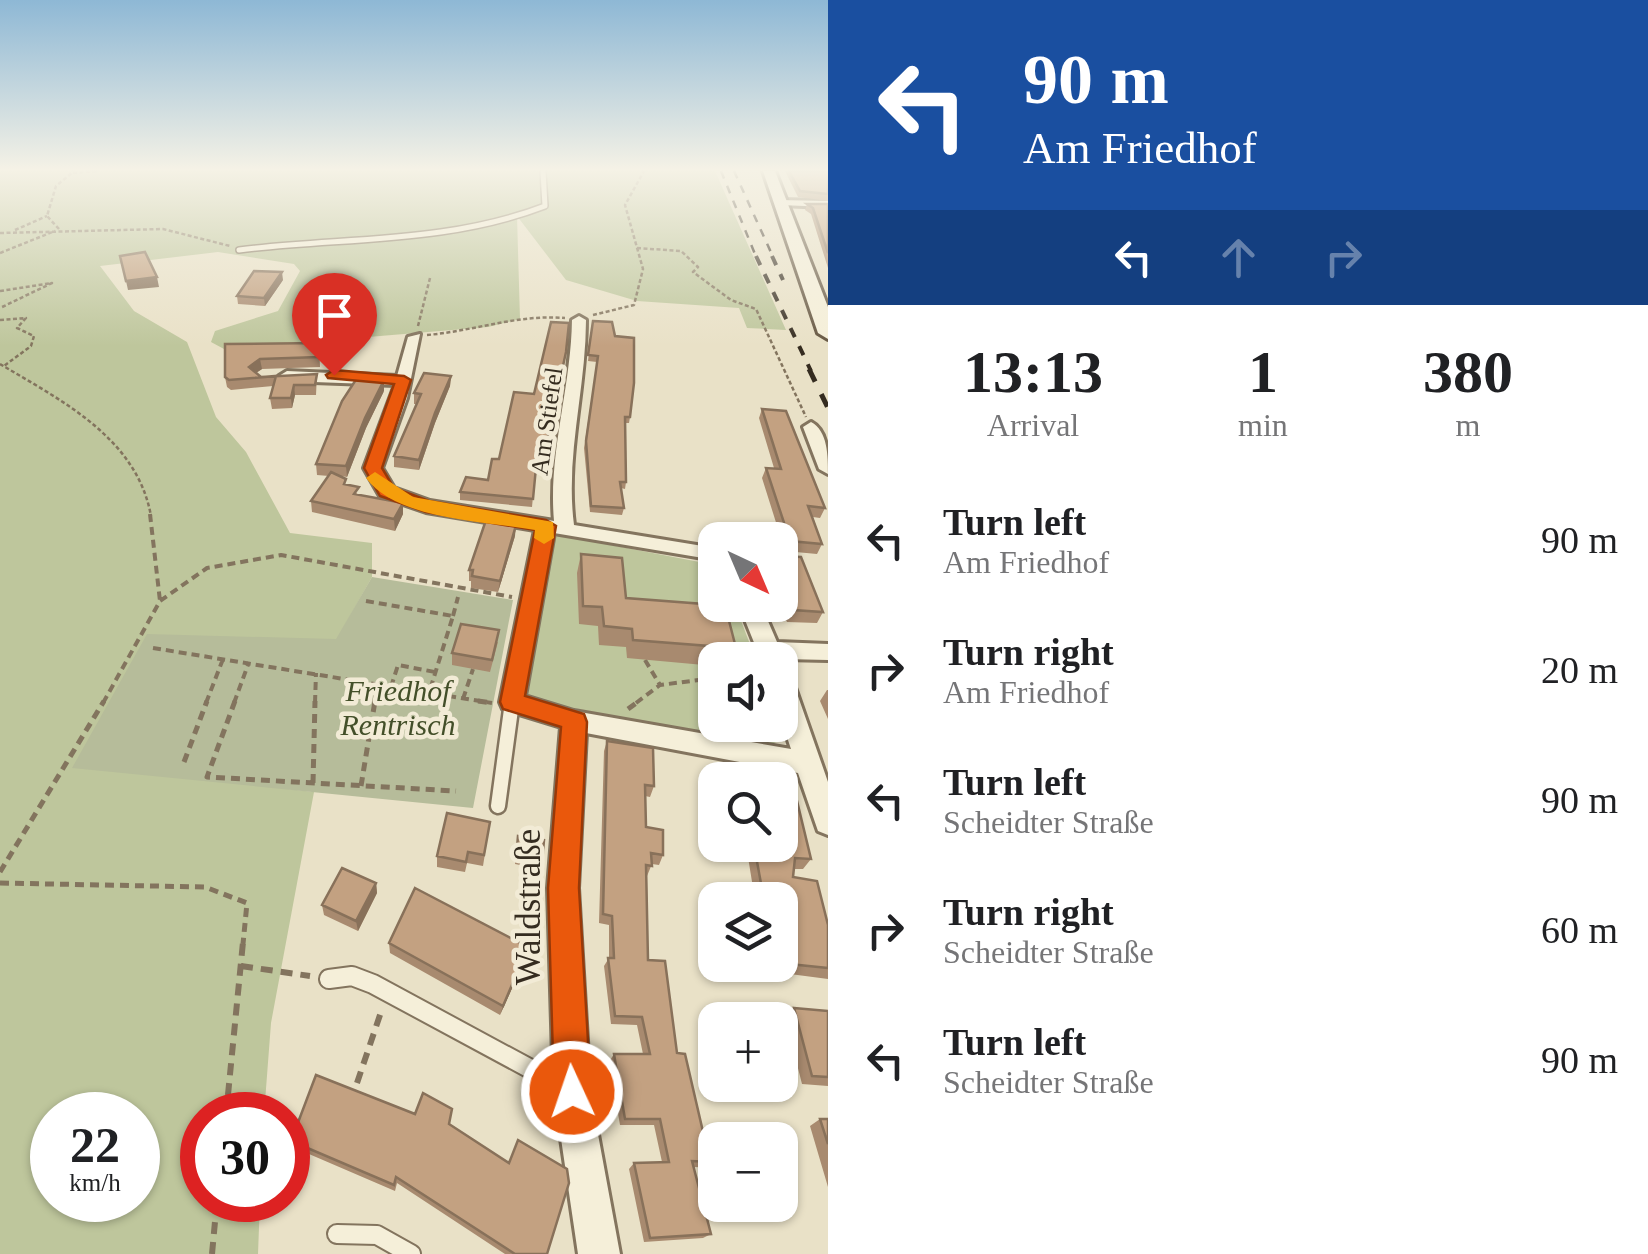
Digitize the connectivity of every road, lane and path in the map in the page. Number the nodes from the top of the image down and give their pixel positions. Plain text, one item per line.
1 (17, 230) edge
2 (52, 230) edge
3 (59, 230) edge
4 (166, 230) edge
5 (463, 230) edge
6 (632, 230) edge
7 (791, 230) edge
8 (11, 232) junction
9 (0, 233) edge
10 (637, 248) junction
11 (239, 250) joint
12 (0, 253) edge
13 (430, 278) dead end
14 (0, 291) edge
15 (0, 308) edge
16 (577, 319) junction
17 (0, 320) edge
18 (828, 333) edge
19 (415, 337) junction
20 (2, 365) edge
21 (274, 377) edge
22 (404, 380) junction
23 (810, 427) joint
24 (828, 469) edge
25 (556, 528) junction
26 (698, 551) edge
27 (458, 597) dead end
28 (532, 600) junction
29 (160, 601) junction
30 (366, 601) dead end
31 (452, 616) junction
32 (153, 648) dead end
33 (798, 651) edge
34 (828, 652) edge
35 (224, 658) junction
36 (644, 660) edge
37 (250, 662) junction
38 (473, 669) edge
39 (436, 672) junction
40 (316, 673) junction
41 (698, 680) edge
42 (377, 684) junction
43 (660, 685) junction
44 (391, 687) junction
45 (429, 692) junction
46 (464, 700) junction
47 (512, 704) junction
48 (574, 722) junction
49 (609, 728) junction
50 (798, 730) edge
51 (184, 762) dead end
52 (810, 764) junction
53 (313, 783) junction
54 (361, 786) junction
55 (456, 791) dead end
56 (498, 806) dead end
57 (828, 822) edge
58 (0, 872) edge
59 (0, 883) edge
60 (241, 966) junction
61 (328, 979) joint
62 (388, 992) junction
63 (358, 1083) dead end
64 (228, 1092) edge
65 (572, 1092) junction
66 (215, 1222) edge
67 (338, 1234) dead end
68 (212, 1254) edge
69 (411, 1254) edge
70 (599, 1254) edge

1 - 8 path
2 - 8 path
3 - 12 path
4 - 11 path
5 - 11 lane
6 - 10 path
7 - 18 main road
8 - 9 path
10 - 16 path
10 - 23 path
13 - 19 path
14 - 15 path
16 - 19 path
16 - 25 street, Am Stiefel
17 - 20 path
19 - 22 street
20 - 29 path
21 - 22 street
22 - 25 street
23 - 24 street
25 - 26 street
25 - 28 street, Am Stiefel
27 - 31 path
28 - 29 path
28 - 47 street, Am Stiefel
29 - 58 path
30 - 31 path
31 - 39 path
32 - 35 path
33 - 34 street
35 - 37 path
35 - 51 path
36 - 43 path
37 - 40 path
37 - 53 path
38 - 46 path
39 - 44 path
39 - 45 path
40 - 42 path
40 - 53 path
41 - 43 path
42 - 44 path
42 - 54 path
43 - 49 path
44 - 45 path
45 - 46 path
46 - 47 path
47 - 48 street
47 - 56 lane
48 - 49 street
48 - 65 street, Waldstraße
49 - 52 street
50 - 52 street
52 - 57 street
53 - 54 path
54 - 55 path
59 - 60 path
60 - 61 path
60 - 64 path
61 - 62 lane
62 - 63 path
62 - 65 lane
65 - 70 street, Waldstraße
66 - 68 path
67 - 69 lane

